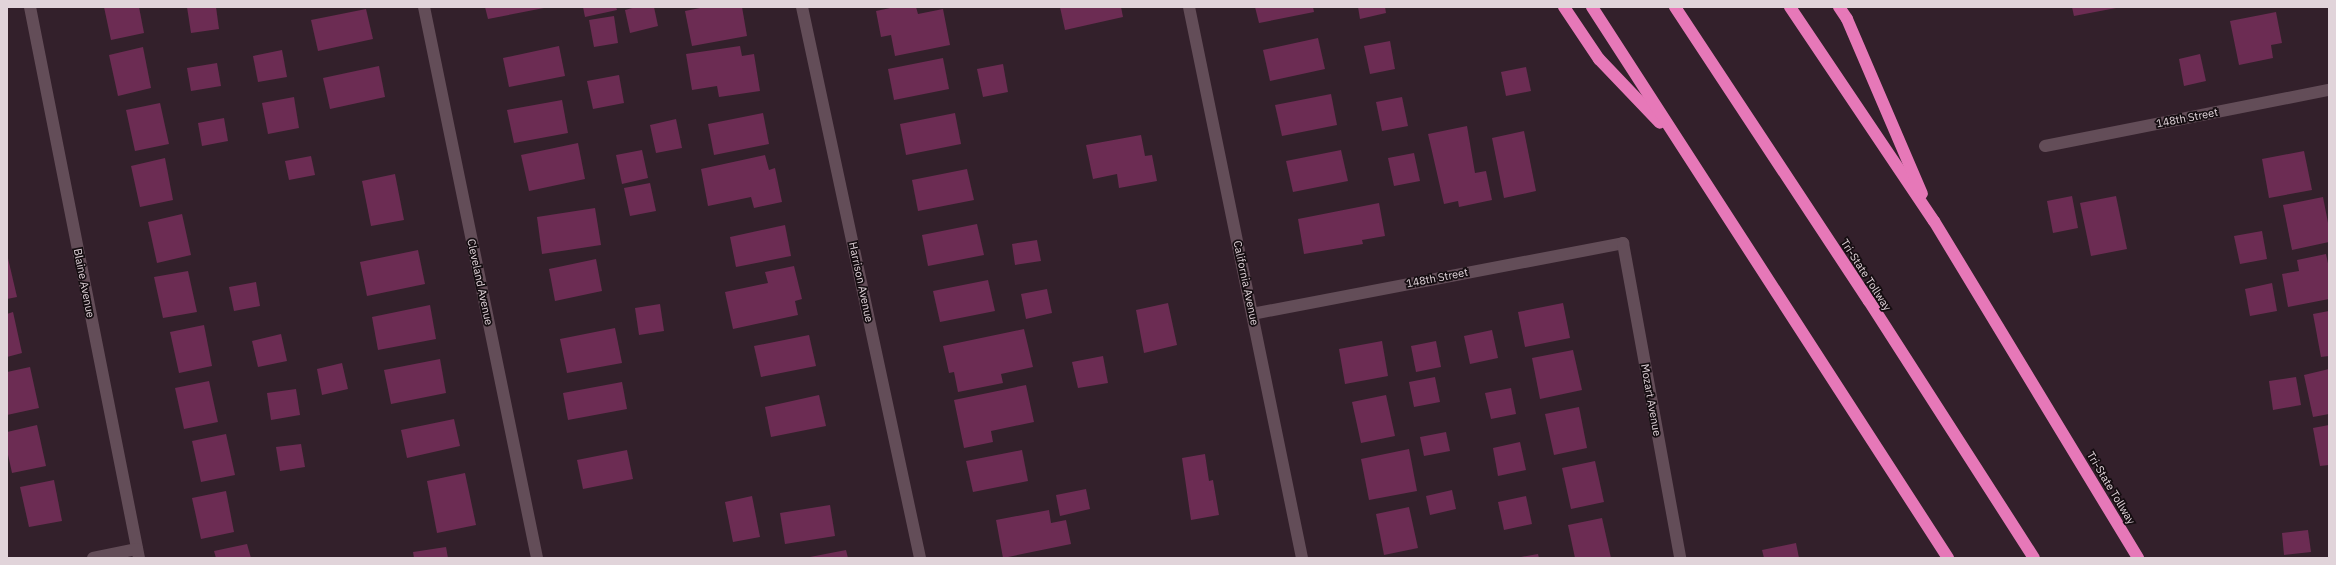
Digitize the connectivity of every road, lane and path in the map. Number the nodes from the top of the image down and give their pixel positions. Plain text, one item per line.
1 (30, 7) edge
2 (424, 7) edge
3 (802, 7) edge
4 (1189, 7) edge
5 (1564, 7) edge
6 (1592, 7) edge
7 (1675, 7) edge
8 (1790, 7) edge
9 (1839, 7) edge
10 (2329, 90) edge
11 (1679, 143) junction
12 (2045, 146) dead end
13 (1934, 221) junction
14 (1622, 242) joint
15 (1252, 314) junction
16 (138, 553) edge
17 (93, 558) edge
18 (537, 558) edge
19 (920, 558) edge
20 (1302, 558) edge
21 (1680, 558) edge
22 (1948, 558) edge
23 (2034, 558) edge
24 (2138, 558) edge

1 - 16 street, Blaine Avenue
2 - 18 street, Cleveland Avenue
3 - 19 street, Harrison Avenue
4 - 15 street, California Avenue
5 - 11 highway
6 - 11 highway
7 - 23 highway, Tri-State Tollway
8 - 13 highway, Tri-State Tollway
9 - 13 highway
10 - 12 street, 148th Street
11 - 22 highway
13 - 24 highway, Tri-State Tollway
14 - 15 street, 148th Street
14 - 21 street, Mozart Avenue
15 - 20 street, California Avenue
16 - 17 street

